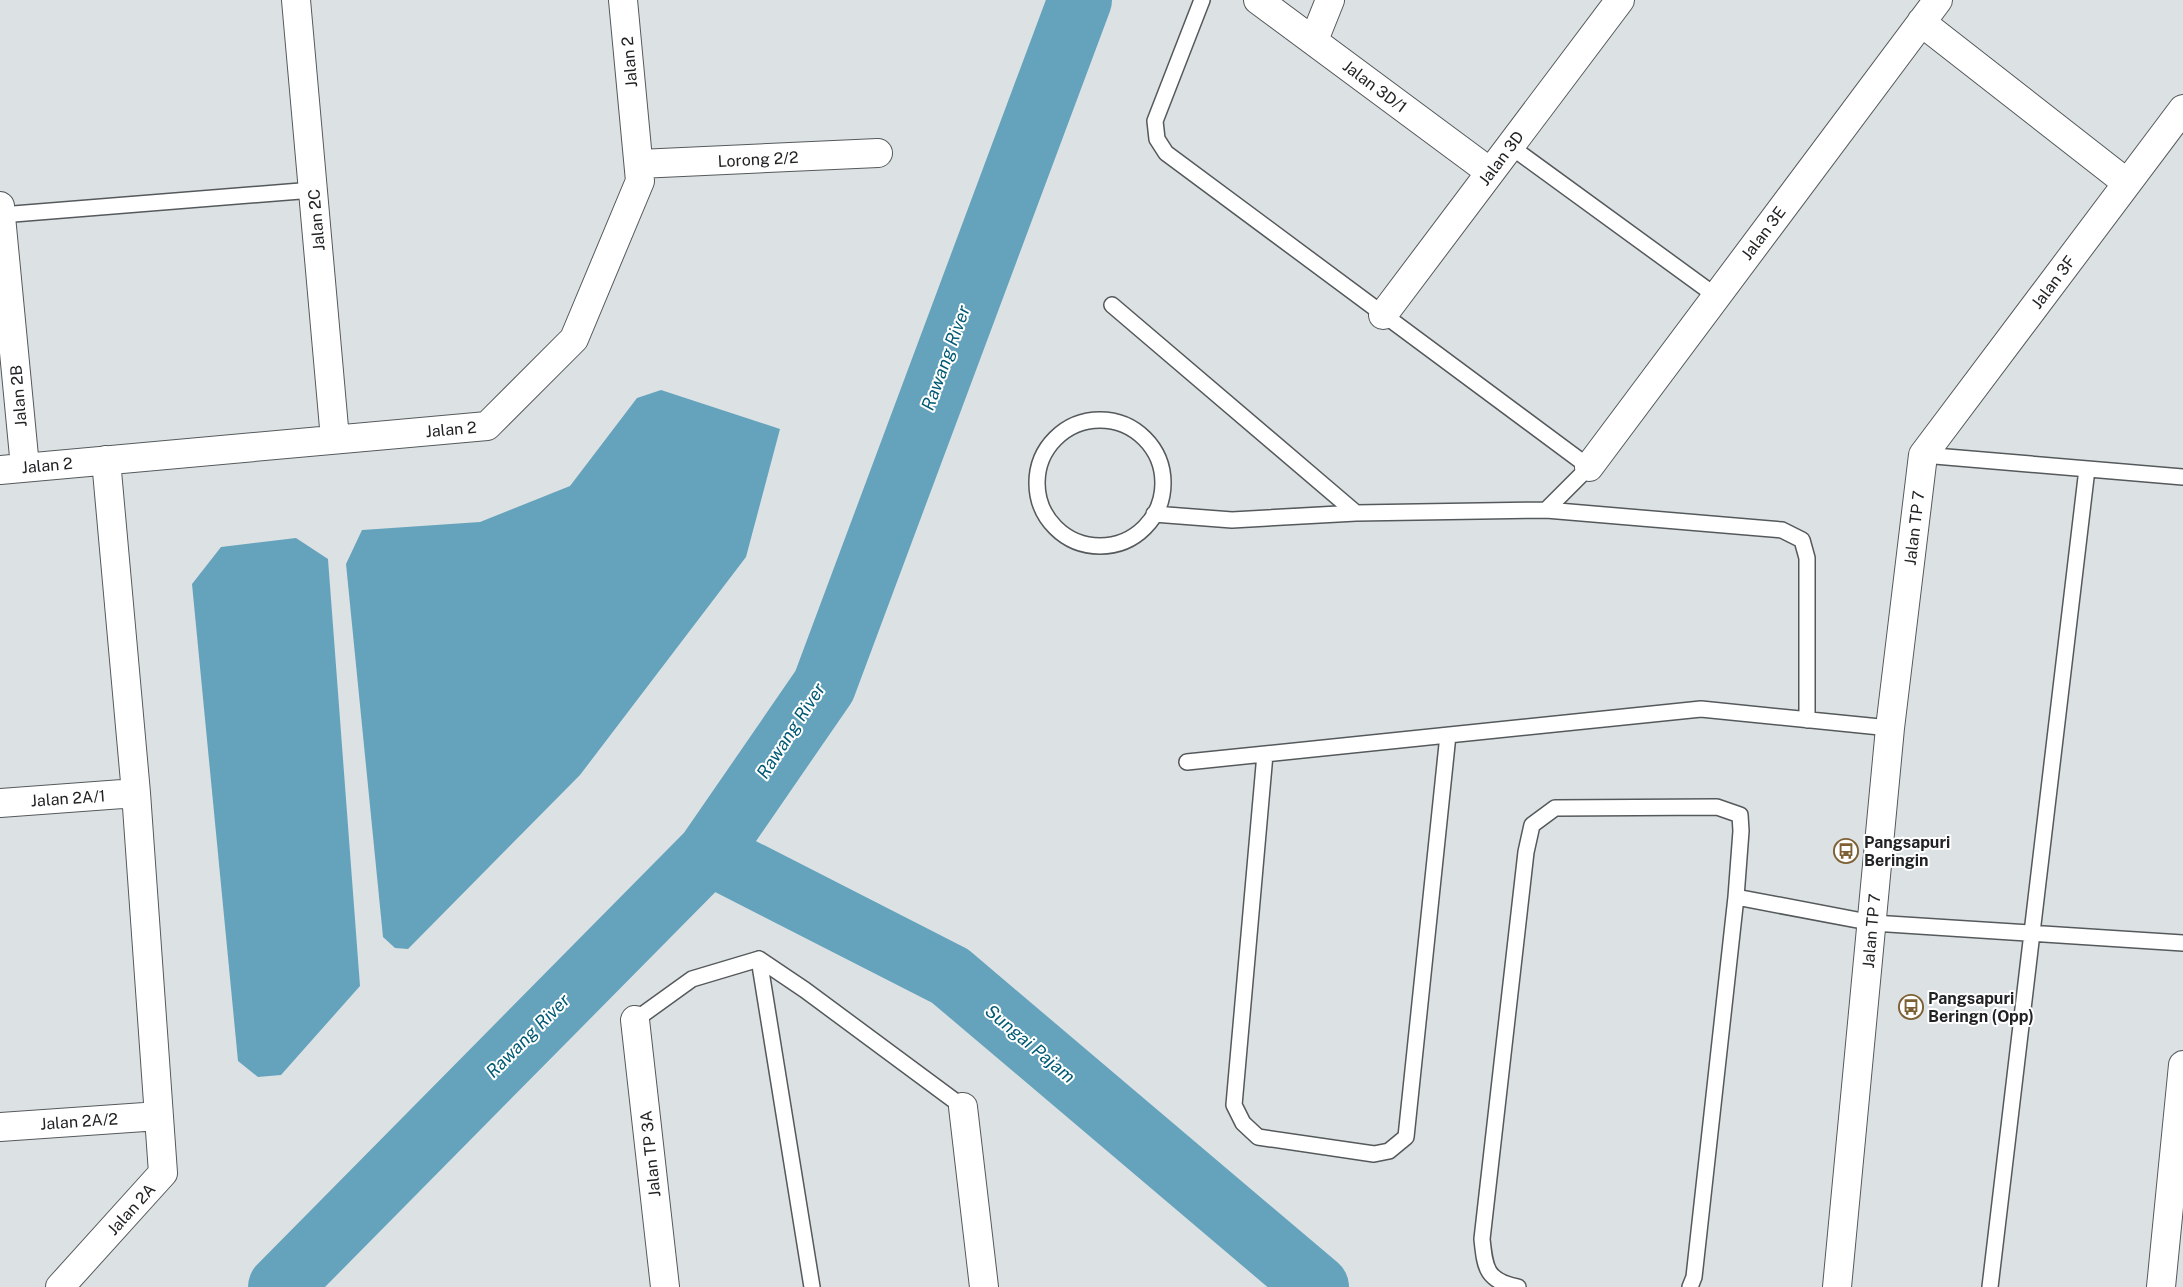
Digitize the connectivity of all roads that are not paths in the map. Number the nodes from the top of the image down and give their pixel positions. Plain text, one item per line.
1 (296, 0) edge
2 (624, 0) edge
3 (1202, 0) edge
4 (1258, 0) edge
5 (1330, 0) edge
6 (1620, 0) edge
7 (1938, 0) edge
8 (1921, 22) junction
9 (1314, 40) junction
10 (2183, 109) edge
11 (1510, 146) junction
12 (878, 153) dead end
13 (639, 164) junction
14 (1490, 172) junction
15 (2128, 183) junction
16 (313, 190) junction
17 (0, 210) edge
18 (1716, 296) junction
19 (1112, 305) dead end
20 (1383, 315) junction
21 (335, 439) junction
22 (1923, 455) junction
23 (106, 460) junction
24 (1589, 467) junction
25 (12, 468) edge
26 (2087, 469) junction
27 (2183, 477) edge
28 (1546, 510) junction
29 (1154, 514) junction
30 (1356, 514) junction
31 (1807, 720) junction
32 (1890, 728) junction
33 (1448, 735) junction
34 (1265, 754) junction
35 (1187, 762) dead end
36 (136, 792) junction
37 (0, 803) edge
38 (1736, 897) junction
39 (1872, 923) junction
40 (2032, 934) junction
41 (2183, 943) edge
42 (759, 959) junction
43 (635, 1020) joint
44 (2183, 1065) edge
45 (963, 1107) joint
46 (159, 1116) junction
47 (0, 1127) edge
48 (60, 1287) edge
49 (665, 1287) edge
50 (812, 1287) edge
51 (984, 1287) edge
52 (1518, 1287) edge
53 (1690, 1287) edge
54 (1837, 1287) edge
55 (1990, 1287) edge
56 (2161, 1287) edge

1 - 16 street, Jalan 2C
2 - 13 street, Jalan 2
3 - 20 lane
4 - 9 street, Jalan 3D/1
5 - 9 street
6 - 11 street, Jalan 3D
7 - 8 street, Jalan 3E
8 - 15 street
8 - 18 street, Jalan 3E
9 - 14 street, Jalan 3D/1
10 - 15 street, Jalan 3F
11 - 14 street, Jalan 3D
11 - 18 lane
12 - 13 street, Lorong 2/2
13 - 21 street, Jalan 2
14 - 20 street, Jalan 3D
15 - 22 street, Jalan 3F
16 - 17 lane
16 - 21 street, Jalan 2C
17 - 25 street, Jalan 2B
18 - 24 street, Jalan 3E
19 - 30 lane
20 - 24 lane
21 - 23 street, Jalan 2
22 - 26 lane
22 - 32 street, Jalan TP 7
23 - 25 street, Jalan 2
23 - 36 street, Jalan 2A
24 - 28 lane
26 - 27 lane
26 - 40 lane
28 - 30 lane
28 - 31 lane
29 - 29 lane
29 - 30 lane
31 - 32 lane
31 - 33 lane
32 - 39 street, Jalan TP 7
33 - 34 lane
33 - 34 lane
34 - 35 lane
36 - 37 street, Jalan 2A/1
36 - 46 street, Jalan 2A
38 - 39 lane
38 - 52 lane
38 - 53 lane
39 - 40 lane
39 - 54 street, Jalan TP 7
40 - 41 lane
40 - 55 lane
42 - 43 lane
42 - 45 lane
42 - 50 lane
43 - 49 street, Jalan TP 3A
44 - 56 street
45 - 51 street
46 - 47 street, Jalan 2A/2
46 - 48 street, Jalan 2A

